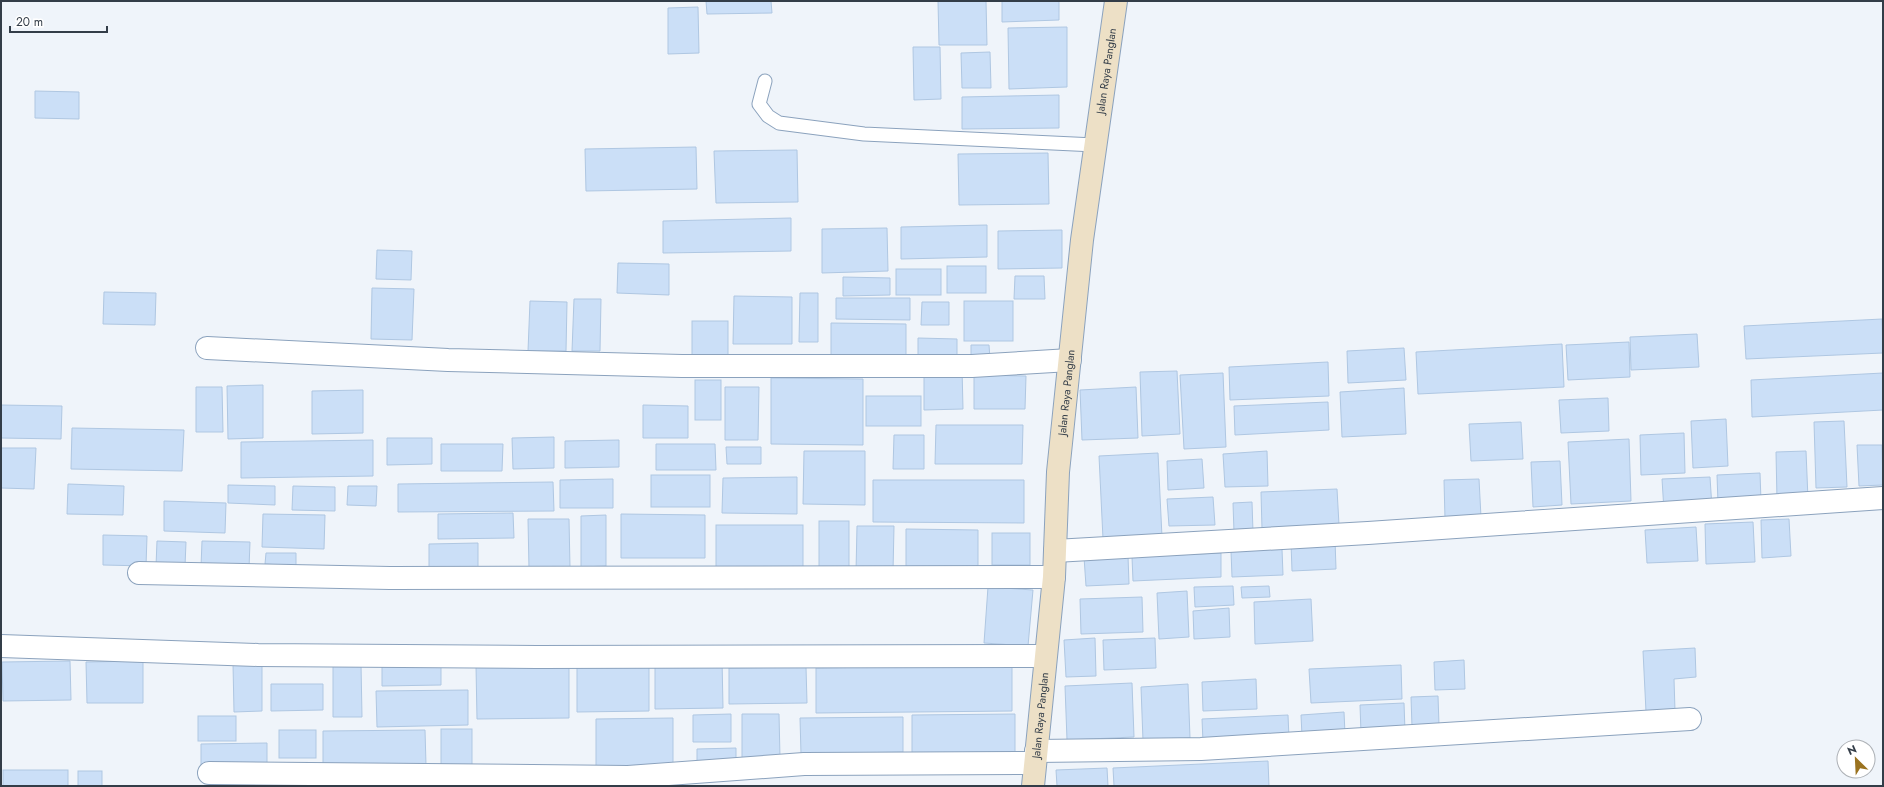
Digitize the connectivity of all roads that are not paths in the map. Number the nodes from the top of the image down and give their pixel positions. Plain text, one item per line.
1 (1116, 1) edge
2 (766, 81) dead end
3 (1095, 145) junction
4 (207, 348) dead end
5 (1070, 360) junction
6 (1883, 498) edge
7 (1055, 551) junction
8 (139, 573) dead end
9 (1054, 577) junction
10 (1, 646) edge
11 (1045, 656) junction
12 (1690, 719) dead end
13 (1036, 757) junction
14 (209, 773) dead end
15 (1033, 786) edge

1 - 3 street, Jalan Raya Panglan
2 - 3 lane
3 - 5 street, Jalan Raya Panglan
4 - 5 street
5 - 7 street, Jalan Raya Panglan
6 - 7 street
7 - 9 street, Jalan Raya Panglan
8 - 9 street
9 - 11 street, Jalan Raya Panglan
10 - 11 street
11 - 13 street, Jalan Raya Panglan
12 - 13 street
13 - 14 street
13 - 15 street, Jalan Raya Panglan

